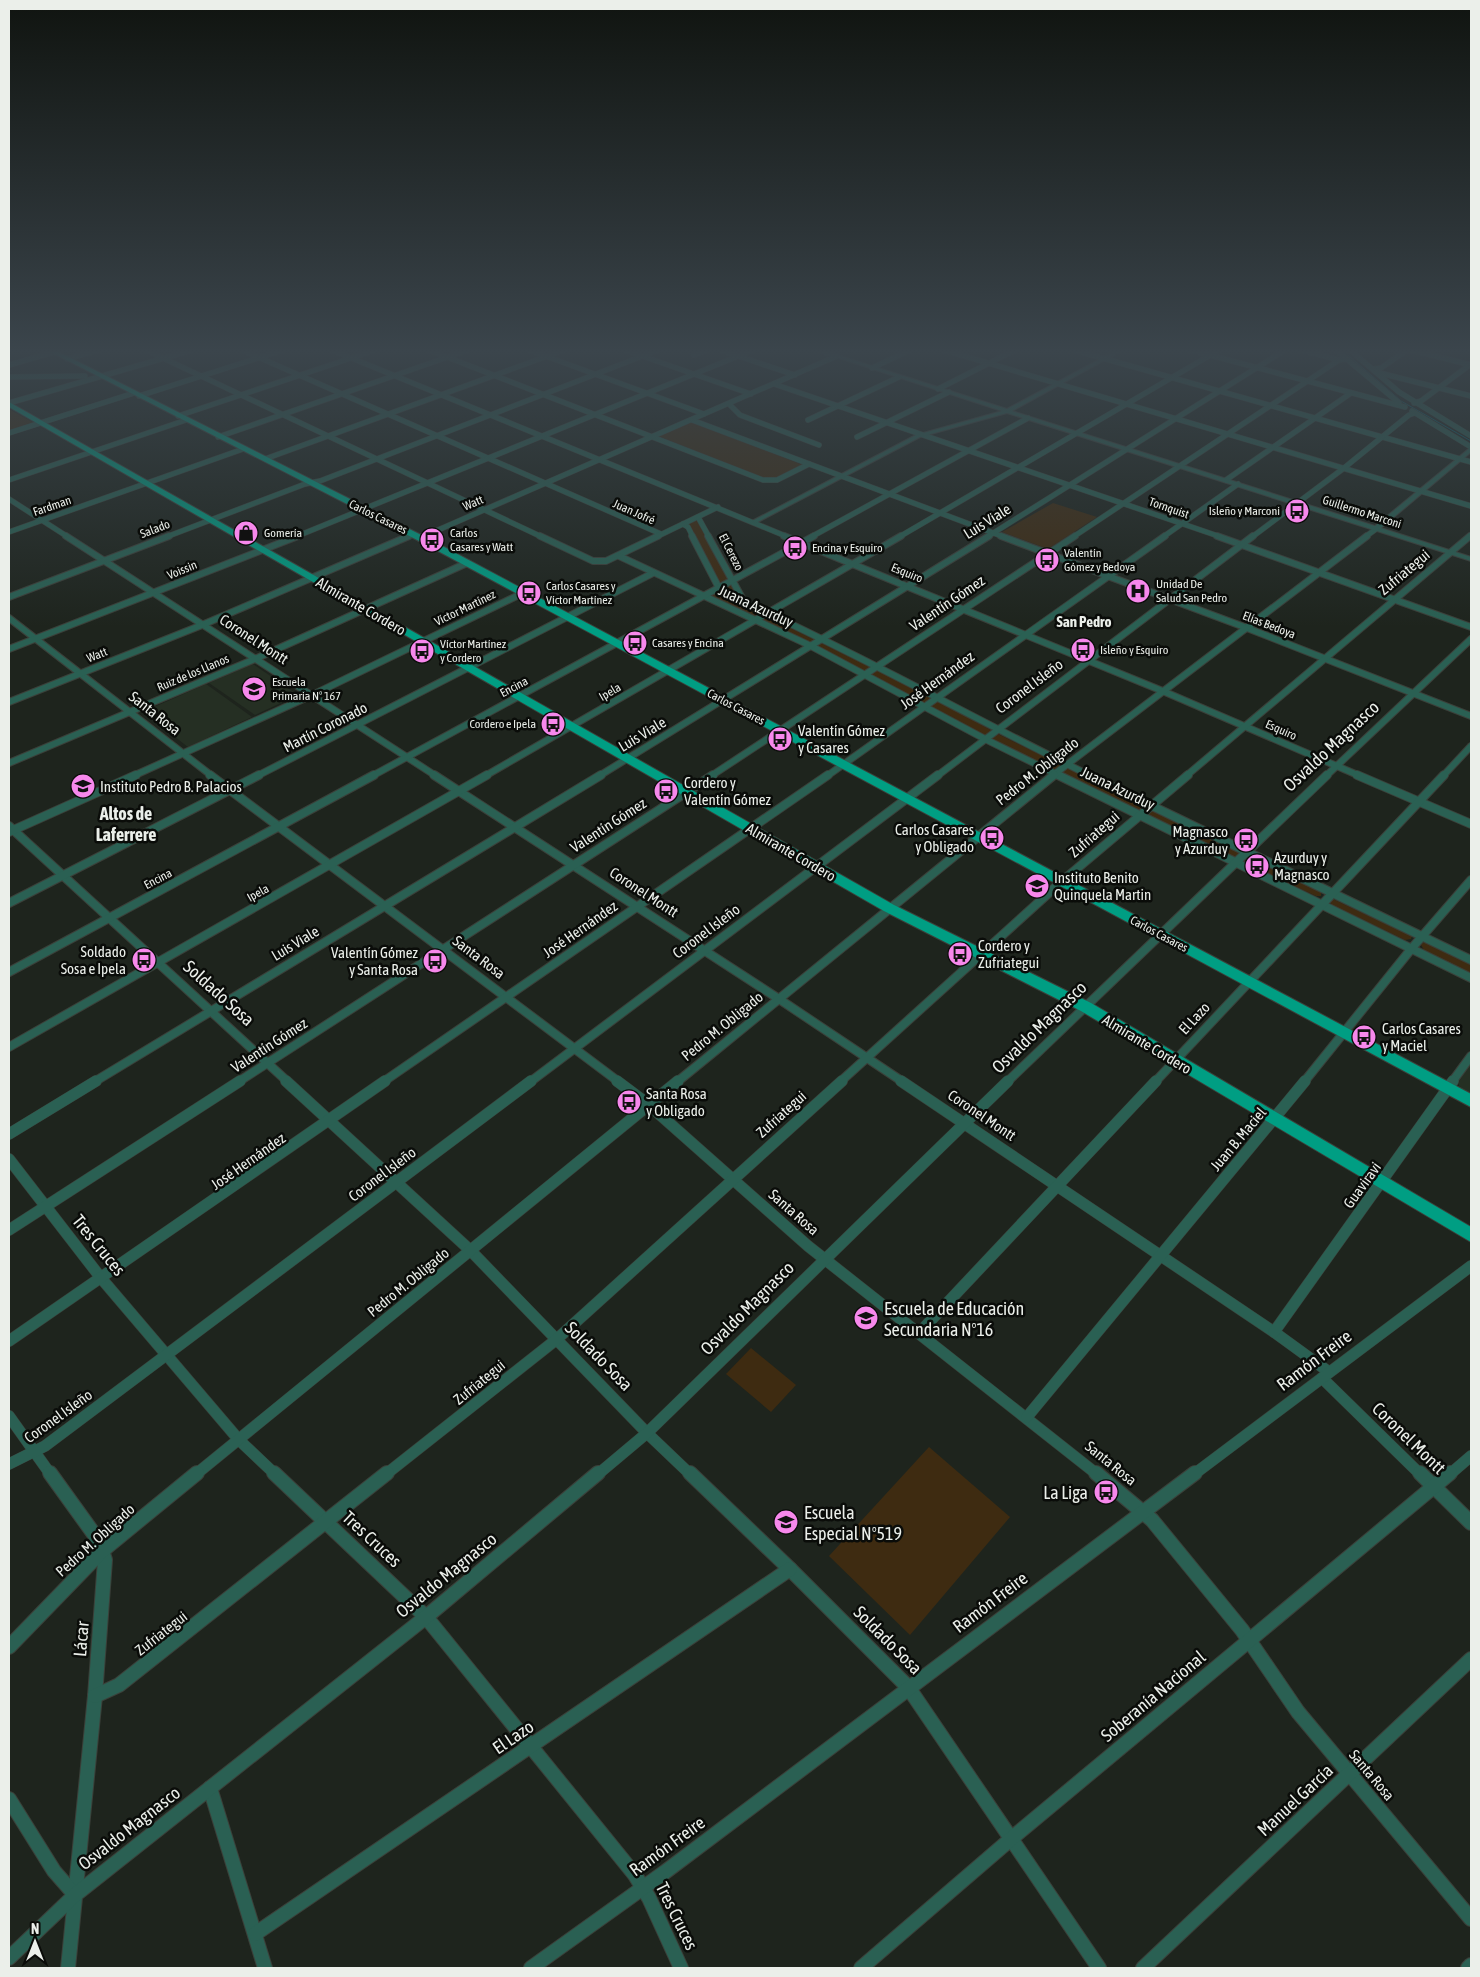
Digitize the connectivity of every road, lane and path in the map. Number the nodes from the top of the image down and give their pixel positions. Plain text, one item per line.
1 (75, 442) edge
2 (121, 442) edge
3 (229, 442) edge
4 (311, 442) edge
5 (341, 442) edge
6 (420, 442) edge
7 (450, 442) edge
8 (529, 442) edge
9 (559, 442) edge
10 (640, 442) edge
11 (670, 442) edge
12 (751, 442) edge
13 (815, 442) edge
14 (907, 442) edge
15 (942, 442) edge
16 (983, 442) edge
17 (1062, 442) edge
18 (1108, 442) edge
19 (1140, 442) edge
20 (1217, 442) edge
21 (1259, 442) edge
22 (1282, 442) edge
23 (1376, 442) edge
24 (1402, 442) edge
25 (820, 444) dead end
26 (1275, 447) junction
27 (1471, 448) edge
28 (244, 449) junction
29 (1129, 449) junction
30 (967, 451) junction
31 (92, 452) junction
32 (265, 459) junction
33 (377, 459) junction
34 (488, 459) junction
35 (1461, 459) junction
36 (601, 460) junction
37 (1471, 462) edge
38 (809, 464) junction
39 (1181, 466) junction
40 (1019, 468) junction
41 (1344, 468) junction
42 (842, 476) junction
43 (9, 480) edge
44 (1226, 480) junction
45 (147, 483) junction
46 (310, 483) junction
47 (428, 483) junction
48 (546, 484) junction
49 (1238, 484) junction
50 (1070, 486) junction
51 (1422, 492) junction
52 (888, 494) junction
53 (9, 499) edge
54 (1296, 503) junction
55 (1124, 504) junction
56 (1471, 506) edge
57 (718, 507) junction
58 (362, 510) junction
59 (485, 510) junction
60 (940, 513) junction
61 (698, 516) junction
62 (212, 519) junction
63 (42, 520) junction
64 (754, 522) junction
65 (683, 524) junction
66 (1181, 524) junction
67 (1376, 528) junction
68 (9, 532) edge
69 (994, 533) junction
70 (661, 534) junction
71 (1471, 535) edge
72 (417, 536) junction
73 (801, 542) junction
74 (1241, 544) junction
75 (263, 550) junction
76 (1451, 552) junction
77 (1048, 554) junction
78 (618, 556) junction
79 (1471, 559) edge
80 (104, 561) junction
81 (593, 561) joint
82 (467, 563) junction
83 (854, 564) junction
84 (1320, 572) junction
85 (653, 573) junction
86 (1108, 576) junction
87 (312, 578) junction
88 (732, 580) junction
89 (908, 586) junction
90 (719, 588) junction
91 (155, 593) junction
92 (523, 593) junction
93 (703, 596) junction
94 (9, 597) edge
95 (1169, 599) junction
96 (1396, 599) junction
97 (366, 608) junction
98 (964, 610) junction
99 (768, 613) junction
100 (9, 618) edge
101 (569, 618) junction
102 (756, 620) junction
103 (202, 625) junction
104 (1471, 627) edge
105 (1247, 628) junction
106 (1024, 634) junction
107 (824, 638) junction
108 (35, 639) junction
109 (1471, 639) edge
110 (424, 641) junction
111 (618, 643) junction
112 (811, 646) junction
113 (9, 649) edge
114 (1324, 658) junction
115 (255, 659) junction
116 (1087, 661) junction
117 (877, 667) junction
118 (470, 668) junction
119 (669, 671) junction
120 (78, 674) junction
121 (865, 675) junction
122 (1164, 692) junction
123 (1415, 694) junction
124 (310, 696) junction
125 (520, 696) junction
126 (936, 698) junction
127 (724, 700) junction
128 (9, 702) edge
129 (925, 706) junction
130 (128, 713) junction
131 (1471, 716) edge
132 (357, 726) junction
133 (1245, 726) junction
134 (572, 727) junction
135 (996, 730) junction
136 (781, 731) junction
137 (985, 739) junction
138 (1471, 746) edge
139 (181, 754) junction
140 (406, 758) junction
141 (628, 759) junction
142 (9, 763) edge
143 (844, 764) junction
144 (1069, 765) junction
145 (1337, 768) junction
146 (1056, 773) junction
147 (229, 790) junction
148 (457, 792) junction
149 (685, 792) junction
150 (907, 799) junction
151 (1418, 801) junction
152 (1151, 804) junction
153 (1140, 814) junction
154 (1471, 824) edge
155 (277, 827) junction
156 (512, 828) junction
157 (749, 829) junction
158 (10, 830) edge
159 (978, 837) junction
160 (1248, 850) junction
161 (1236, 861) junction
162 (330, 865) junction
163 (573, 866) junction
164 (817, 868) junction
165 (62, 876) junction
166 (1471, 880) edge
167 (1061, 882) junction
168 (1333, 892) junction
169 (9, 904) edge
170 (1323, 905) junction
171 (384, 906) junction
172 (636, 907) junction
173 (889, 908) junction
174 (108, 919) junction
175 (1161, 936) junction
176 (1422, 936) junction
177 (1412, 948) junction
178 (443, 950) junction
179 (704, 951) junction
180 (982, 956) junction
181 (1471, 960) edge
182 (157, 962) junction
183 (9, 972) edge
184 (1471, 978) edge
185 (1250, 982) junction
186 (507, 998) junction
187 (779, 998) junction
188 (1086, 1008) junction
189 (210, 1011) junction
190 (1344, 1033) junction
191 (9, 1047) edge
192 (575, 1049) junction
193 (1471, 1056) edge
194 (867, 1058) junction
195 (1176, 1061) junction
196 (268, 1064) junction
197 (1447, 1088) junction
198 (1471, 1101) edge
199 (649, 1106) junction
200 (1274, 1120) junction
201 (330, 1121) junction
202 (966, 1123) junction
203 (9, 1134) edge
204 (9, 1159) edge
205 (732, 1179) junction
206 (397, 1182) junction
207 (1382, 1183) junction
208 (1058, 1186) junction
209 (44, 1207) junction
210 (9, 1230) edge
211 (1471, 1236) edge
212 (471, 1250) junction
213 (1161, 1255) junction
214 (824, 1258) junction
215 (1471, 1266) edge
216 (101, 1278) junction
217 (1274, 1332) junction
218 (918, 1333) junction
219 (557, 1339) junction
220 (9, 1341) edge
221 (165, 1354) junction
222 (1326, 1375) junction
223 (9, 1416) edge
224 (1027, 1417) junction
225 (647, 1433) junction
226 (239, 1440) junction
227 (34, 1453) junction
228 (1471, 1456) edge
229 (9, 1464) edge
230 (1434, 1487) junction
231 (1144, 1511) junction
232 (327, 1523) junction
233 (1471, 1523) edge
234 (103, 1550) junction
235 (790, 1569) junction
236 (426, 1617) junction
237 (1249, 1640) junction
238 (9, 1647) edge
239 (1471, 1659) edge
240 (908, 1687) junction
241 (95, 1696) junction
242 (533, 1746) junction
243 (1350, 1774) junction
244 (210, 1788) junction
245 (9, 1799) edge
246 (1012, 1838) junction
247 (643, 1887) junction
248 (75, 1895) junction
249 (1471, 1919) edge
250 (255, 1934) junction
251 (9, 1958) edge
252 (1471, 1965) edge
253 (68, 1968) edge
254 (265, 1968) edge
255 (531, 1968) edge
256 (681, 1968) edge
257 (861, 1968) edge
258 (1099, 1968) edge
259 (1143, 1968) edge
260 (1468, 1968) edge

1 - 31 main road, Almirante Cordero
2 - 31 street
3 - 28 main road, Carlos Casares
4 - 32 street
5 - 33 street
6 - 33 street
7 - 34 street, Juan Jofré
8 - 34 street, Voissin
9 - 36 street, Esquiro
10 - 36 street, Watt
11 - 38 street
12 - 38 street, Elías Bedoya
13 - 25 street
14 - 42 street
15 - 30 street, Tornquist
16 - 30 street, Encina
17 - 40 street, Ipela
18 - 29 street, Guillermo Marconi
19 - 29 street, Luis Viale
20 - 39 street, Valentín Gómez
21 - 26 street
22 - 26 street
23 - 41 street, Coronel Isleño
24 - 35 street
26 - 41 street
26 - 44 street
27 - 35 street, Pedro M. Obligado
28 - 32 main road, Carlos Casares
28 - 45 street, Fardman
29 - 39 street, Guillermo Marconi
29 - 50 street, Luis Viale
30 - 40 street, Tornquist
30 - 52 street, Encina
31 - 43 street
31 - 45 main road, Almirante Cordero
32 - 46 main road, Carlos Casares
33 - 46 street
33 - 47 street
34 - 47 street, Voissin
34 - 48 street, Juan Jofré
35 - 37 street
35 - 51 street, Pedro M. Obligado
36 - 48 street, Watt
36 - 57 street, Esquiro
38 - 42 street, Elías Bedoya
39 - 44 street, Guillermo Marconi
39 - 55 street, Valentín Gómez
40 - 50 street, Tornquist
40 - 60 street, Ipela
41 - 51 street
41 - 54 street, Coronel Isleño
42 - 52 street, Elías Bedoya
42 - 64 street
44 - 49 street, Guillermo Marconi
45 - 62 main road, Almirante Cordero
45 - 63 street, Fardman
46 - 58 main road, Carlos Casares
46 - 62 street, Salado
47 - 58 street, Voissin
47 - 59 street
48 - 59 street, Watt
48 - 70 street, Juan Jofré
49 - 54 street, Guillermo Marconi
49 - 66 street, José Hernández
50 - 55 street, Tornquist
50 - 69 street, Luis Viale
51 - 56 street
51 - 67 street, Pedro M. Obligado
52 - 60 street, Elías Bedoya
52 - 73 street, Encina
53 - 63 street, Coronel Montt
54 - 67 street, Guillermo Marconi
54 - 74 street, Coronel Isleño
55 - 66 street, Tornquist
55 - 77 street, Valentín Gómez
57 - 61 street
57 - 64 street, Esquiro
58 - 72 main road, Carlos Casares
58 - 75 street, Voissin
59 - 72 street, Watt
59 - 81 street
60 - 69 street, Elías Bedoya
60 - 83 street, Ipela
61 - 65 street
61 - 88 street, El Cerezo
62 - 75 main road, Almirante Cordero
62 - 80 street, Salado
63 - 68 street, Fardman
63 - 80 street, Coronel Montt
64 - 73 street, Esquiro
65 - 70 street
65 - 90 street
66 - 74 street, Tornquist
66 - 86 street, José Hernández
67 - 76 street, Guillermo Marconi
67 - 84 street, Pedro M. Obligado
69 - 77 street, Elías Bedoya
69 - 89 street, Luis Viale
70 - 78 street
71 - 76 street, Zufriategui
72 - 82 main road, Carlos Casares
72 - 87 street, Watt
73 - 83 street, Esquiro
73 - 88 street, Encina
74 - 84 street, Tornquist
74 - 95 street, Coronel Isleño
75 - 87 main road, Almirante Cordero
75 - 91 street, Voissin
76 - 79 street, Guillermo Marconi
76 - 96 street, Zufriategui
77 - 86 street, Elías Bedoya
77 - 98 street, Valentín Gómez
78 - 81 street
78 - 85 street, Juana Azurduy
80 - 91 street, Coronel Montt
80 - 94 street, Salado
82 - 92 main road, Carlos Casares
82 - 97 street, Ruiz de los Llanos
83 - 89 street, Esquiro
83 - 99 street, Ipela
84 - 96 street, Tornquist
84 - 105 street, Pedro M. Obligado
85 - 93 street, Juana Azurduy
85 - 101 street, Martín Coronado
86 - 95 street, Elías Bedoya
86 - 106 street, José Hernández
87 - 97 main road, Almirante Cordero
87 - 103 street, Watt
88 - 90 street, Encina
88 - 99 street, El Cerezo
89 - 98 street, Esquiro
89 - 107 street, Luis Viale
90 - 93 street, Encina
91 - 103 street, Coronel Montt
91 - 108 street, Voissin
92 - 101 main road, Carlos Casares
92 - 110 street, Víctor Martínez
93 - 102 street, Juana Azurduy
93 - 111 street, Encina
95 - 105 street, Elías Bedoya
95 - 116 street, Coronel Isleño
96 - 104 street, Tornquist
96 - 114 street, Zufriategui
97 - 110 main road, Almirante Cordero
97 - 115 street, Ruiz de los Llanos
98 - 106 street, Esquiro
98 - 117 street, Valentín Gómez
99 - 102 street, Ipela
99 - 107 street, Juana Azurduy
100 - 108 street, Santa Rosa
101 - 111 main road, Carlos Casares
101 - 118 street, Martín Coronado
102 - 112 street, Juana Azurduy
102 - 119 street, Ipela
103 - 115 street, Coronel Montt
103 - 120 street, Watt
105 - 114 street, Elías Bedoya
105 - 122 street, Pedro M. Obligado
106 - 116 street, Esquiro
106 - 126 street, José Hernández
107 - 112 street, Luis Viale
107 - 117 street, Juana Azurduy
108 - 113 street, Voissin
108 - 120 street, Santa Rosa
109 - 123 street, Osvaldo Magnasco
110 - 118 main road, Almirante Cordero
110 - 124 street, Víctor Martínez
111 - 119 main road, Carlos Casares
111 - 125 street, Encina
112 - 121 street, Juana Azurduy
112 - 127 street, Luis Viale
114 - 123 street, Elías Bedoya
114 - 133 street, Zufriategui
115 - 124 street, Coronel Montt
115 - 130 street, Ruiz de los Llanos
116 - 122 street, Esquiro
116 - 135 street, Coronel Isleño
117 - 121 street, Valentín Gómez
117 - 126 street, Juana Azurduy
118 - 125 main road, Almirante Cordero
118 - 132 street, Martín Coronado
119 - 127 main road, Carlos Casares
119 - 134 street, Ipela
120 - 128 street, Watt
120 - 130 street, Santa Rosa
121 - 129 street, Juana Azurduy
121 - 136 street, Valentín Gómez
122 - 133 street, Esquiro
122 - 144 street, Pedro M. Obligado
123 - 131 street, Elías Bedoya
123 - 145 street, Osvaldo Magnasco
124 - 132 street, Coronel Montt
124 - 139 street, Víctor Martínez
125 - 134 main road, Almirante Cordero
125 - 140 street, Encina
126 - 129 street, José Hernández
126 - 135 street, Juana Azurduy
127 - 136 main road, Carlos Casares
127 - 141 street, Luis Viale
129 - 137 street, Juana Azurduy
129 - 143 street, José Hernández
130 - 139 street, Santa Rosa
130 - 142 street, Ruiz de los Llanos
132 - 140 street, Coronel Montt
132 - 147 street, Martín Coronado
133 - 145 street, Esquiro
133 - 152 street, Zufriategui
134 - 141 main road, Almirante Cordero
134 - 148 street, Ipela
135 - 137 street, Coronel Isleño
135 - 144 street, Juana Azurduy
136 - 143 main road, Carlos Casares
136 - 149 street, Valentín Gómez
137 - 146 street, Juana Azurduy
137 - 150 street, Coronel Isleño
138 - 151 street, El Lazo
139 - 147 street, Santa Rosa
139 - 158 street, Víctor Martínez
140 - 148 street, Coronel Montt
140 - 155 street, Encina
141 - 149 main road, Almirante Cordero
141 - 156 street, Luis Viale
143 - 150 main road, Carlos Casares
143 - 157 street, José Hernández
144 - 146 street, Pedro M. Obligado
144 - 152 street, Juana Azurduy
145 - 151 street, Esquiro
145 - 160 street, Osvaldo Magnasco
146 - 153 street, Juana Azurduy
146 - 159 street, Pedro M. Obligado
147 - 155 street, Santa Rosa
147 - 165 street, Martín Coronado
148 - 156 street, Coronel Montt
148 - 162 street, Ipela
149 - 157 main road, Almirante Cordero
149 - 163 street, Valentín Gómez
150 - 159 main road, Carlos Casares
150 - 164 street, Coronel Isleño
151 - 154 street, Esquiro
151 - 168 street, El Lazo
152 - 153 street, Zufriategui
152 - 160 street, Juana Azurduy
153 - 161 street, Juana Azurduy
153 - 167 street, Zufriategui
155 - 162 street, Santa Rosa
155 - 174 street, Encina
156 - 163 street, Coronel Montt
156 - 171 street, Luis Viale
157 - 164 main road, Almirante Cordero
157 - 172 street, José Hernández
158 - 165 street, Soldado Sosa
159 - 167 main road, Carlos Casares
159 - 173 street, Pedro M. Obligado
160 - 161 street, Osvaldo Magnasco
160 - 168 street, Juana Azurduy
161 - 170 street, Juana Azurduy
161 - 175 street, Osvaldo Magnasco
162 - 171 street, Santa Rosa
162 - 182 street, Ipela
163 - 172 street, Coronel Montt
163 - 178 street, Valentín Gómez
164 - 173 main road, Almirante Cordero
164 - 179 street, Coronel Isleño
165 - 169 street, Martín Coronado
165 - 174 street, Soldado Sosa
166 - 176 street, Juan B. Maciel
167 - 175 main road, Carlos Casares
167 - 180 street, Zufriategui
168 - 170 street, El Lazo
168 - 176 street, Juana Azurduy
170 - 177 street, Juana Azurduy
170 - 185 street, El Lazo
171 - 178 street, Santa Rosa
171 - 189 street, Luis Viale
172 - 179 street, Coronel Montt
172 - 186 street, José Hernández
173 - 180 main road, Almirante Cordero
173 - 187 street, Pedro M. Obligado
174 - 182 street, Soldado Sosa
174 - 183 street, Encina
175 - 185 main road, Carlos Casares
175 - 188 street, Osvaldo Magnasco
176 - 177 street, Juan B. Maciel
176 - 181 street, Juana Azurduy
177 - 184 street, Juana Azurduy
177 - 190 street, Juan B. Maciel
178 - 186 street, Santa Rosa
178 - 196 street, Valentín Gómez
179 - 187 street, Coronel Montt
179 - 192 street, Coronel Isleño
180 - 188 main road, Almirante Cordero
180 - 194 street, Zufriategui
182 - 189 street, Soldado Sosa
182 - 191 street, Ipela
185 - 190 main road, Carlos Casares
185 - 195 street, El Lazo
186 - 192 street, Santa Rosa
186 - 201 street, José Hernández
187 - 194 street, Coronel Montt
187 - 199 street, Pedro M. Obligado
188 - 195 main road, Almirante Cordero
188 - 202 street, Osvaldo Magnasco
189 - 196 street, Soldado Sosa
189 - 203 street, Luis Viale
190 - 197 main road, Carlos Casares
190 - 200 street, Juan B. Maciel
192 - 199 street, Santa Rosa
192 - 206 street, Coronel Isleño
193 - 197 street, Guaviravi
194 - 202 street, Coronel Montt
194 - 205 street, Zufriategui
195 - 200 main road, Almirante Cordero
195 - 208 street, El Lazo
196 - 201 street, Soldado Sosa
196 - 209 street, Valentín Gómez
197 - 198 main road, Carlos Casares
197 - 207 street, Guaviravi
199 - 205 street, Santa Rosa
199 - 212 street, Pedro M. Obligado
200 - 207 main road, Almirante Cordero
200 - 213 street, Juan B. Maciel
201 - 206 street, Soldado Sosa
201 - 216 street, José Hernández
202 - 208 street, Coronel Montt
202 - 214 street, Osvaldo Magnasco
204 - 209 street, Tres Cruces
205 - 214 street, Santa Rosa
205 - 219 street, Zufriategui
206 - 212 street, Soldado Sosa
206 - 221 street, Coronel Isleño
207 - 211 main road, Almirante Cordero
207 - 217 street, Guaviravi
208 - 213 street, Coronel Montt
208 - 218 street, El Lazo
209 - 210 street, Valentín Gómez
209 - 216 street, Tres Cruces
212 - 219 street, Soldado Sosa
212 - 226 street, Pedro M. Obligado
213 - 217 street, Coronel Montt
213 - 224 street, Juan B. Maciel
214 - 218 street, Santa Rosa
214 - 225 street, Osvaldo Magnasco
215 - 222 street, Ramón Freire
216 - 220 street, José Hernández
216 - 221 street, Tres Cruces
217 - 222 street, Coronel Montt
218 - 224 street, Santa Rosa
219 - 225 street, Soldado Sosa
219 - 232 street, Zufriategui
221 - 226 street, Tres Cruces
221 - 227 street, Coronel Isleño
222 - 230 street, Coronel Montt
222 - 231 street, Ramón Freire
223 - 227 street, Lácar
224 - 231 street, Santa Rosa
225 - 235 street, Soldado Sosa
225 - 236 street, Osvaldo Magnasco
226 - 232 street, Tres Cruces
226 - 234 street, Pedro M. Obligado
227 - 229 street, Coronel Isleño
227 - 234 street, Lácar
228 - 230 street, Soberanía Nacional
230 - 233 street, Coronel Montt
230 - 237 street, Soberanía Nacional
231 - 237 street, Santa Rosa
231 - 240 street, Ramón Freire
232 - 236 street, Tres Cruces
232 - 241 street, Zufriategui
234 - 238 street, Pedro M. Obligado
234 - 241 street, Lácar
235 - 240 street, Soldado Sosa
235 - 242 street, El Lazo
236 - 242 street, Tres Cruces
236 - 244 street, Osvaldo Magnasco
237 - 243 street, Santa Rosa
237 - 246 street, Soberanía Nacional
239 - 243 street, Manuel García
240 - 246 street, Soldado Sosa
240 - 247 street, Ramón Freire
241 - 248 street, Lácar
242 - 247 street, Tres Cruces
242 - 250 street, El Lazo
243 - 249 street, Santa Rosa
243 - 259 street, Manuel García
244 - 248 street, Osvaldo Magnasco
244 - 250 street
245 - 248 street
246 - 257 street, Soberanía Nacional
246 - 258 street, Soldado Sosa
247 - 255 street, Ramón Freire
247 - 256 street, Tres Cruces
248 - 251 street, Osvaldo Magnasco
248 - 253 street, Lácar
250 - 254 street
252 - 260 street

